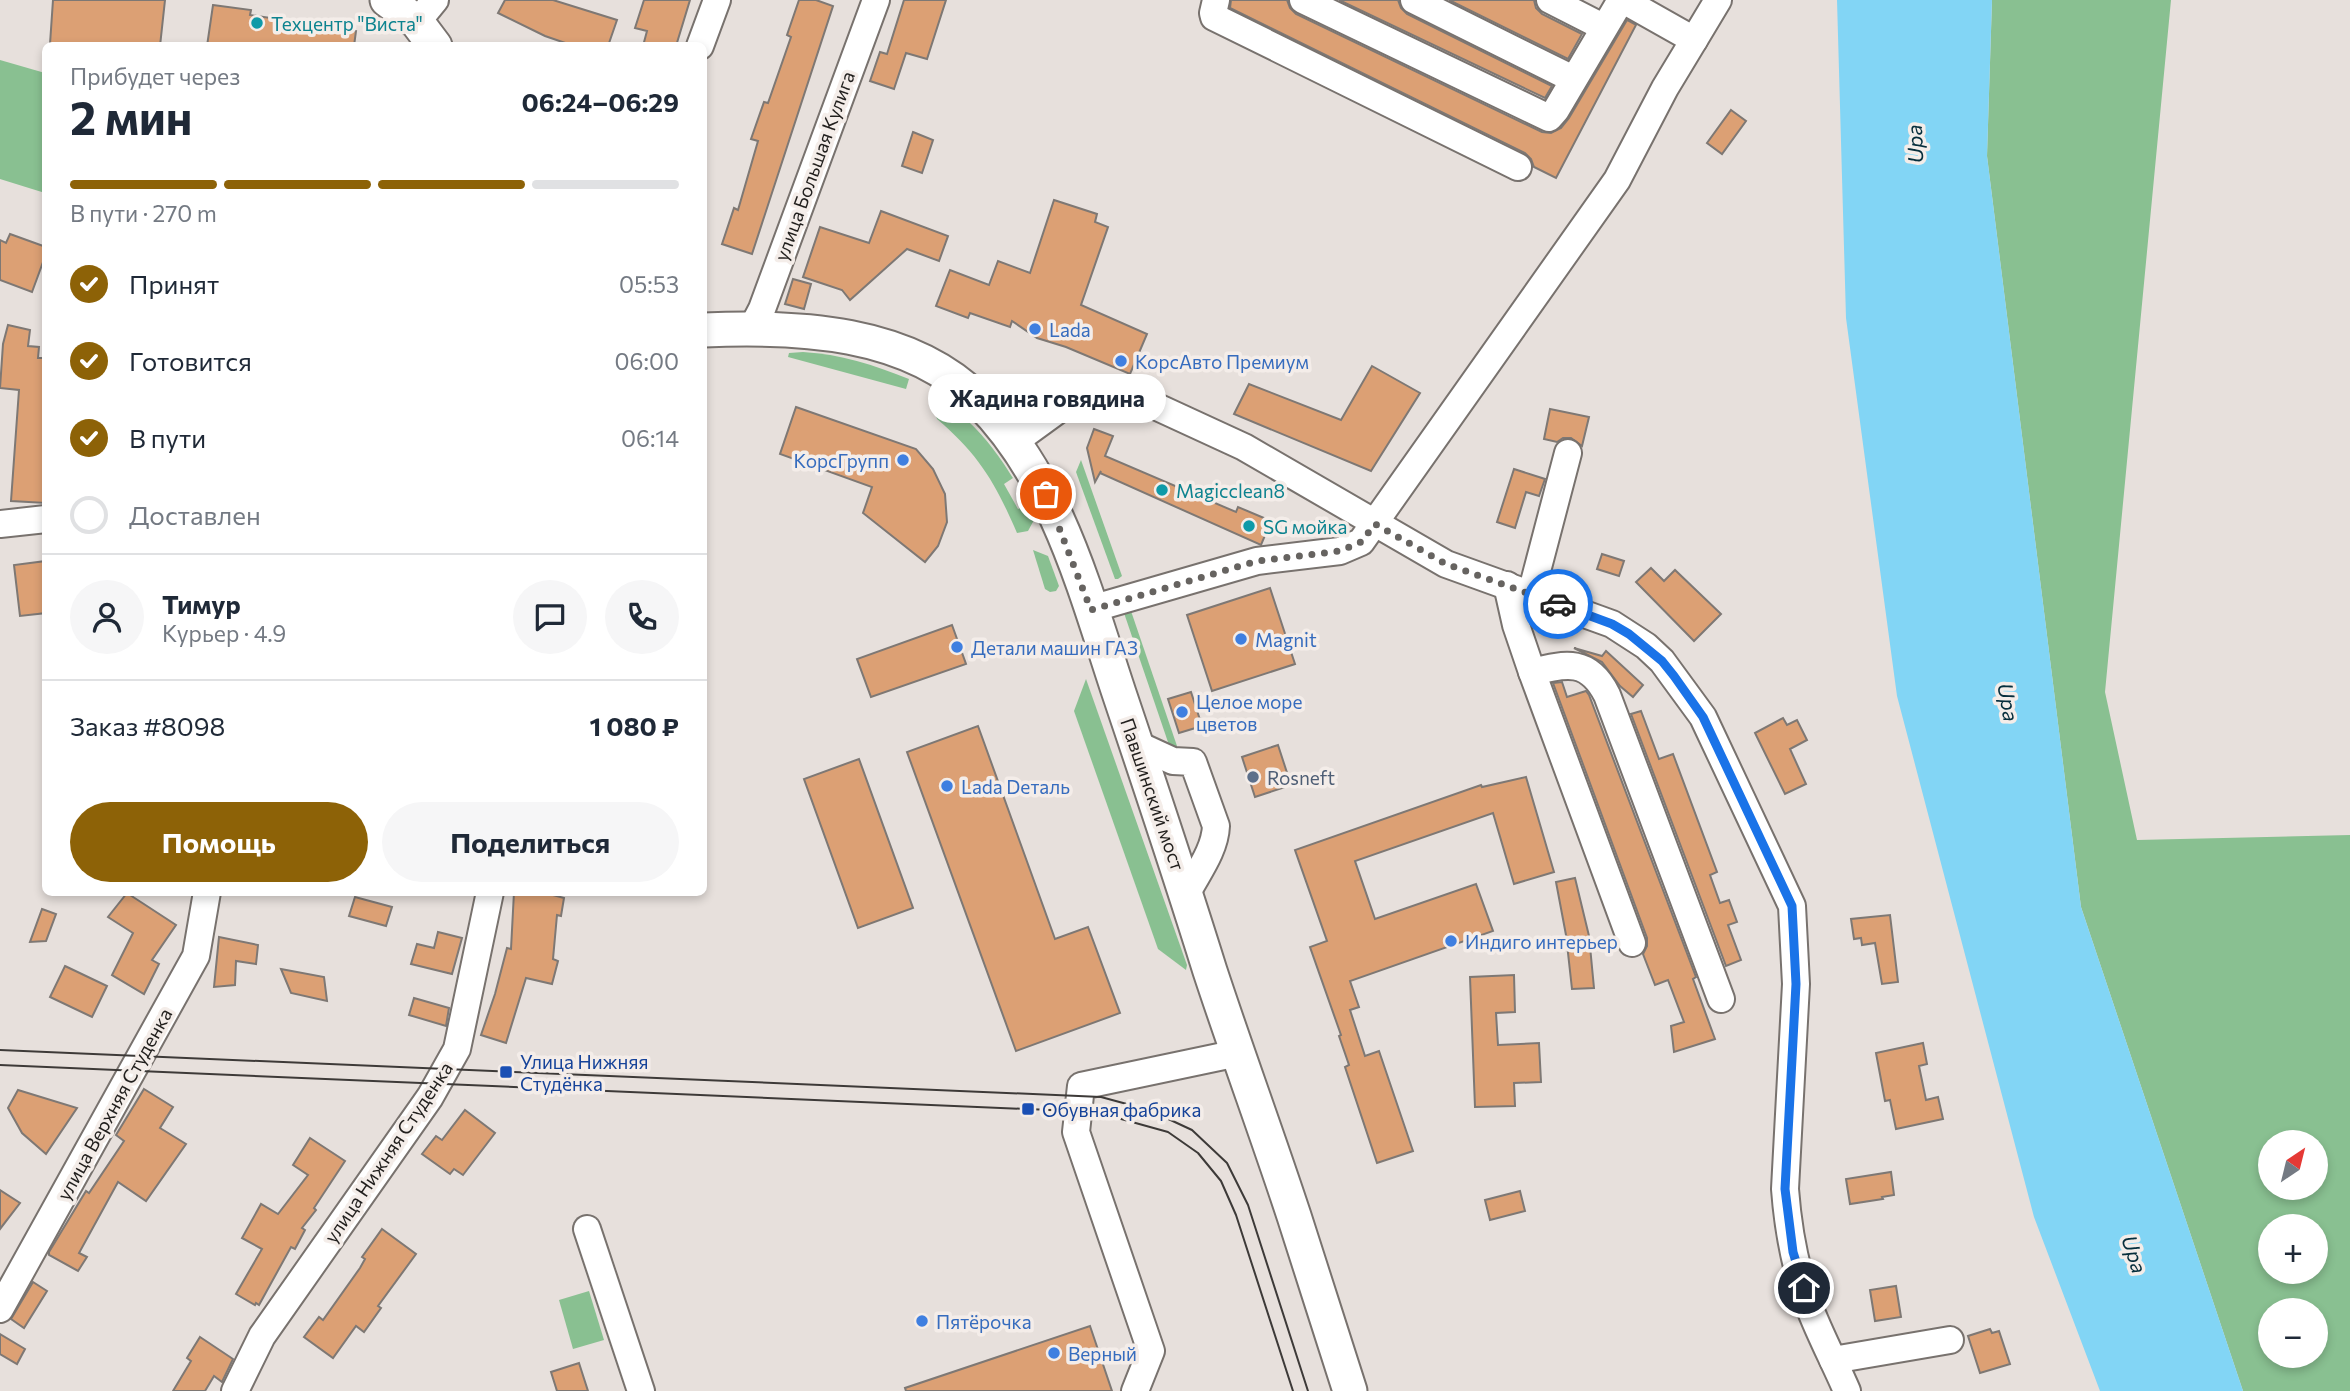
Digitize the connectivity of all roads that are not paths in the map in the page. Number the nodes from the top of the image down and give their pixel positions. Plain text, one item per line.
1 (387, 0) edge
2 (717, 0) edge
3 (877, 0) edge
4 (1216, 0) edge
5 (1303, 0) edge
6 (1414, 0) edge
7 (1550, 0) edge
8 (1622, 0) edge
9 (1718, 0) edge
10 (429, 23) edge
11 (1603, 27) junction
12 (1694, 40) junction
13 (701, 42) edge
14 (1573, 79) junction
15 (1518, 167) dead end
16 (707, 330) edge
17 (751, 330) junction
18 (1014, 442) junction
19 (1568, 453) dead end
20 (42, 519) edge
21 (0, 524) edge
22 (1375, 524) junction
23 (1519, 589) junction
24 (1091, 610) junction
25 (1532, 672) junction
26 (1136, 744) junction
27 (1187, 892) junction
28 (207, 896) edge
29 (489, 896) edge
30 (1632, 943) dead end
31 (1721, 999) dead end
32 (1238, 1053) junction
33 (587, 1229) dead end
34 (0, 1309) edge
35 (1950, 1340) dead end
36 (1833, 1360) junction
37 (234, 1391) edge
38 (641, 1391) edge
39 (1135, 1391) edge
40 (1350, 1391) edge
41 (1847, 1391) edge

1 - 10 main road
2 - 13 street
3 - 17 street, улица Большая Кулига
4 - 15 street
5 - 14 street
6 - 14 street
7 - 11 street
8 - 11 street
8 - 12 street
9 - 12 street
11 - 14 street
12 - 22 street
16 - 17 main road, Павшинский мост
17 - 18 main road, Павшинский мост
18 - 22 street
18 - 24 main road, Павшинский мост
19 - 23 street
20 - 21 street
22 - 23 street
22 - 24 street
23 - 25 street
23 - 36 street
24 - 26 main road, Павшинский мост
25 - 30 street
25 - 31 street
26 - 27 main road, Павшинский мост
26 - 27 street
27 - 32 main road, Павшинский мост
28 - 34 street, улица Верхняя Студенка
29 - 37 street, улица Нижняя Cтуденкa
32 - 39 street
32 - 40 main road, Павшинский мост
33 - 38 street
35 - 36 street
36 - 41 street

